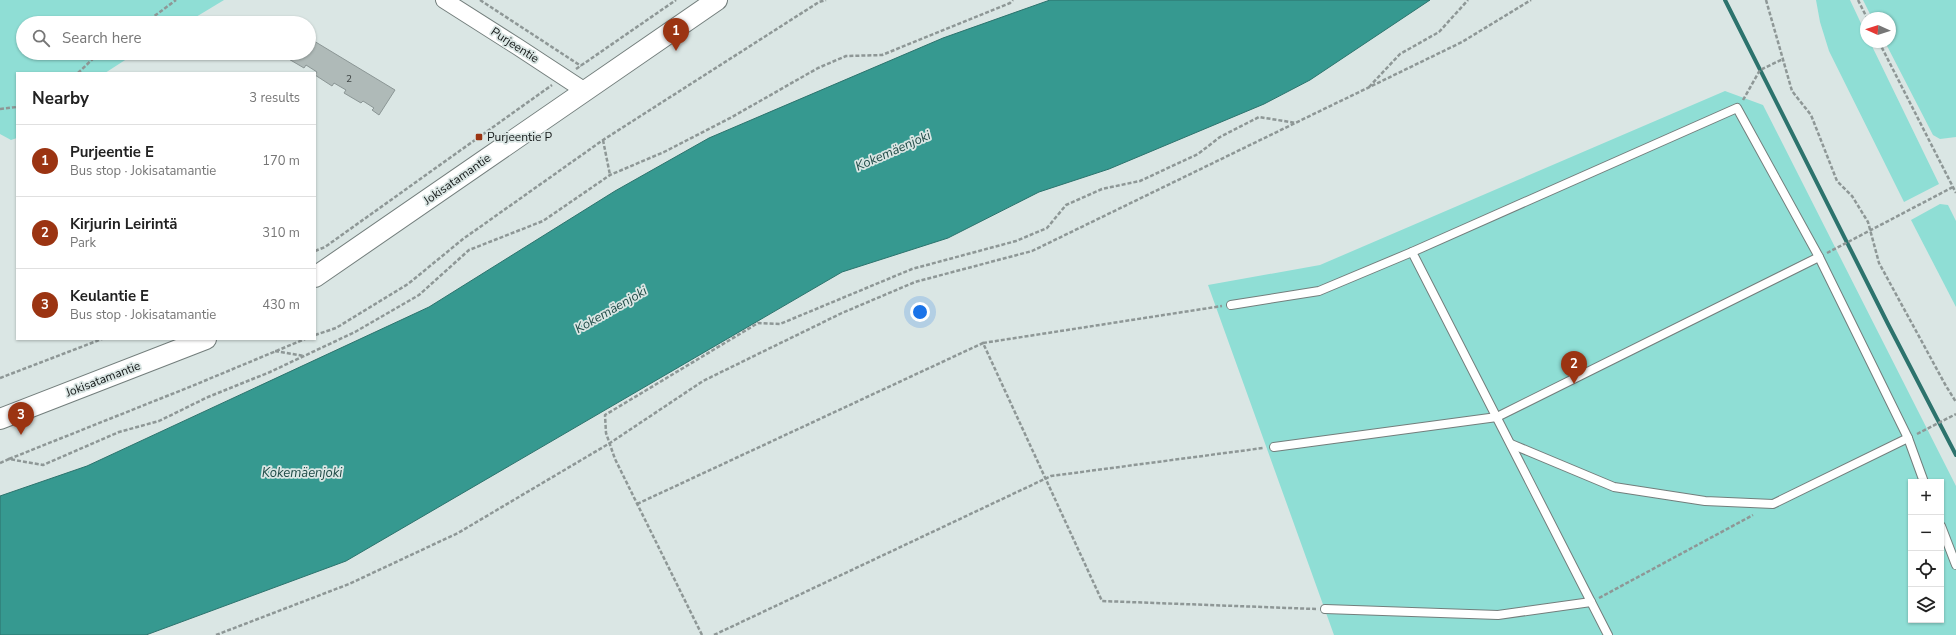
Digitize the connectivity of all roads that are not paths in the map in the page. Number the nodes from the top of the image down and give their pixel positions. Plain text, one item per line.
1 (444, 0) edge
2 (717, 0) edge
3 (585, 91) junction
4 (1412, 252) junction
5 (1819, 257) junction
6 (316, 276) edge
7 (1231, 305) road end
8 (203, 340) edge
9 (1497, 418) junction
10 (0, 419) edge
11 (1908, 438) junction
12 (1511, 444) junction
13 (1274, 447) road end
14 (1923, 479) edge
15 (1944, 534) edge
16 (1956, 565) edge
17 (1592, 602) junction
18 (1325, 609) road end
19 (1608, 635) edge

1 - 3 street, Purjeentie
2 - 3 street, Jokisatamantie
3 - 6 street, Jokisatamantie
4 - 5 lane
4 - 7 lane
4 - 9 lane
5 - 9 lane
5 - 11 lane
8 - 10 street, Jokisatamantie
9 - 12 lane
9 - 13 lane
11 - 12 lane
11 - 14 lane
12 - 17 lane
15 - 16 lane
17 - 18 lane
17 - 19 lane

